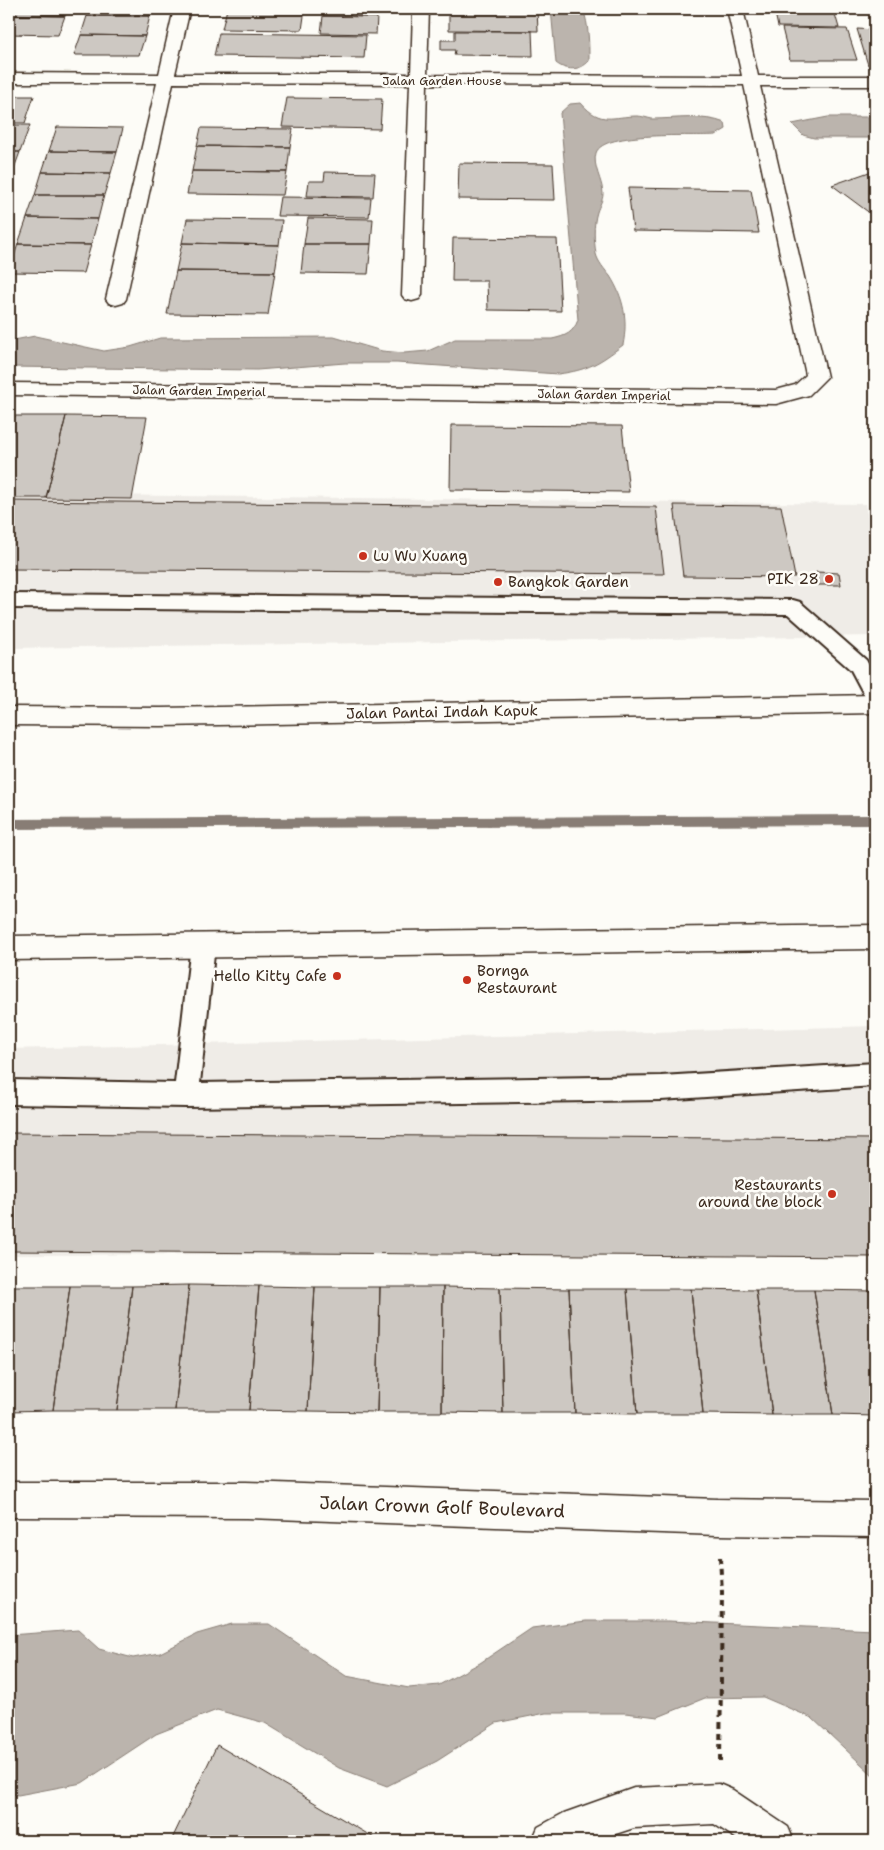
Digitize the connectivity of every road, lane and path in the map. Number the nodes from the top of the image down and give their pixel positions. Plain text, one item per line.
1 (182, 9) edge
2 (421, 9) edge
3 (735, 9) edge
4 (9, 78) edge
5 (165, 79) junction
6 (418, 81) junction
7 (875, 81) edge
8 (751, 82) junction
9 (412, 295) dead end
10 (116, 299) dead end
11 (9, 389) edge
12 (9, 601) edge
13 (875, 696) edge
14 (875, 704) edge
15 (9, 716) edge
16 (875, 937) edge
17 (203, 945) junction
18 (9, 948) edge
19 (875, 1075) edge
20 (9, 1092) edge
21 (186, 1095) junction
22 (9, 1499) edge
23 (875, 1519) edge
24 (722, 1592) dead end
25 (722, 1729) dead end
26 (552, 1841) edge
27 (774, 1841) edge

1 - 5 street
2 - 6 street
3 - 8 street, Jalan Garden Imperial
4 - 5 street, Jalan Garden House
5 - 6 street, Jalan Garden House
5 - 10 street
6 - 8 street, Jalan Garden House
6 - 9 street
7 - 8 street, Jalan Garden House
8 - 11 street, Jalan Garden Imperial
12 - 13 lane
14 - 15 street, Jalan Pantai Indah Kapuk
16 - 17 street
17 - 18 street
17 - 21 lane
19 - 21 lane
20 - 21 lane
22 - 23 street, Jalan Crown Golf Boulevard
24 - 25 path
26 - 27 street

